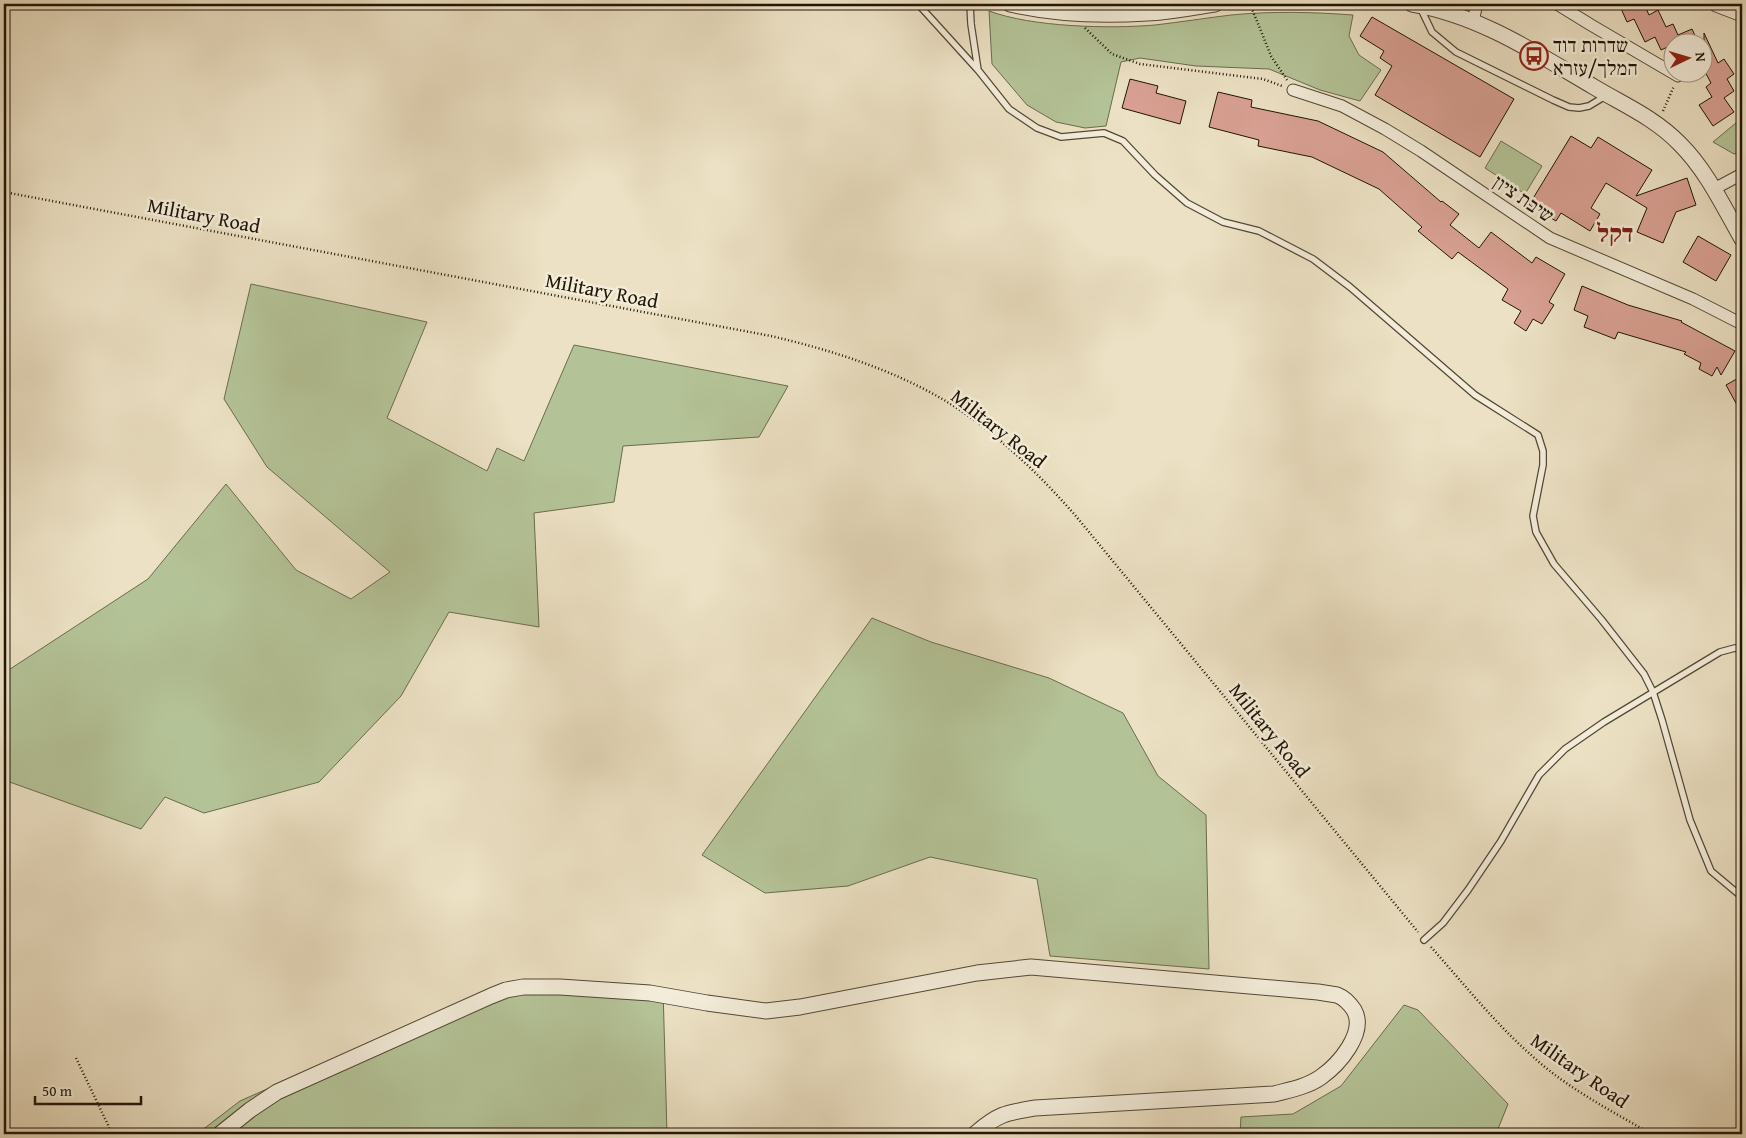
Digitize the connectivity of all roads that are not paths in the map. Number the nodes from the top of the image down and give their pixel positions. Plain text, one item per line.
1 (918, 4) edge
2 (970, 4) edge
3 (1010, 4) edge
4 (1130, 4) edge
5 (1215, 4) edge
6 (1415, 4) edge
7 (1477, 4) edge
8 (1557, 4) edge
9 (1716, 6) dead end
10 (1148, 14) junction
11 (1742, 16) edge
12 (1473, 21) junction
13 (1664, 68) edge
14 (978, 70) junction
15 (1293, 90) road end
16 (1608, 95) junction
17 (1742, 174) edge
18 (1714, 189) junction
19 (1742, 239) edge
20 (1742, 324) edge
21 (1742, 650) edge
22 (1653, 692) junction
23 (1742, 897) edge
24 (1424, 940) road end
25 (220, 1134) edge
26 (975, 1134) edge

1 - 14 lane
2 - 14 lane
3 - 10 street
4 - 10 street
5 - 10 street
6 - 12 street
6 - 16 lane
7 - 12 street
8 - 13 street
9 - 11 street
12 - 16 street
14 - 22 lane
15 - 20 street, שיבת ציון
16 - 18 street
17 - 18 street
18 - 19 street
21 - 22 lane
22 - 23 lane
22 - 24 lane
25 - 26 street

